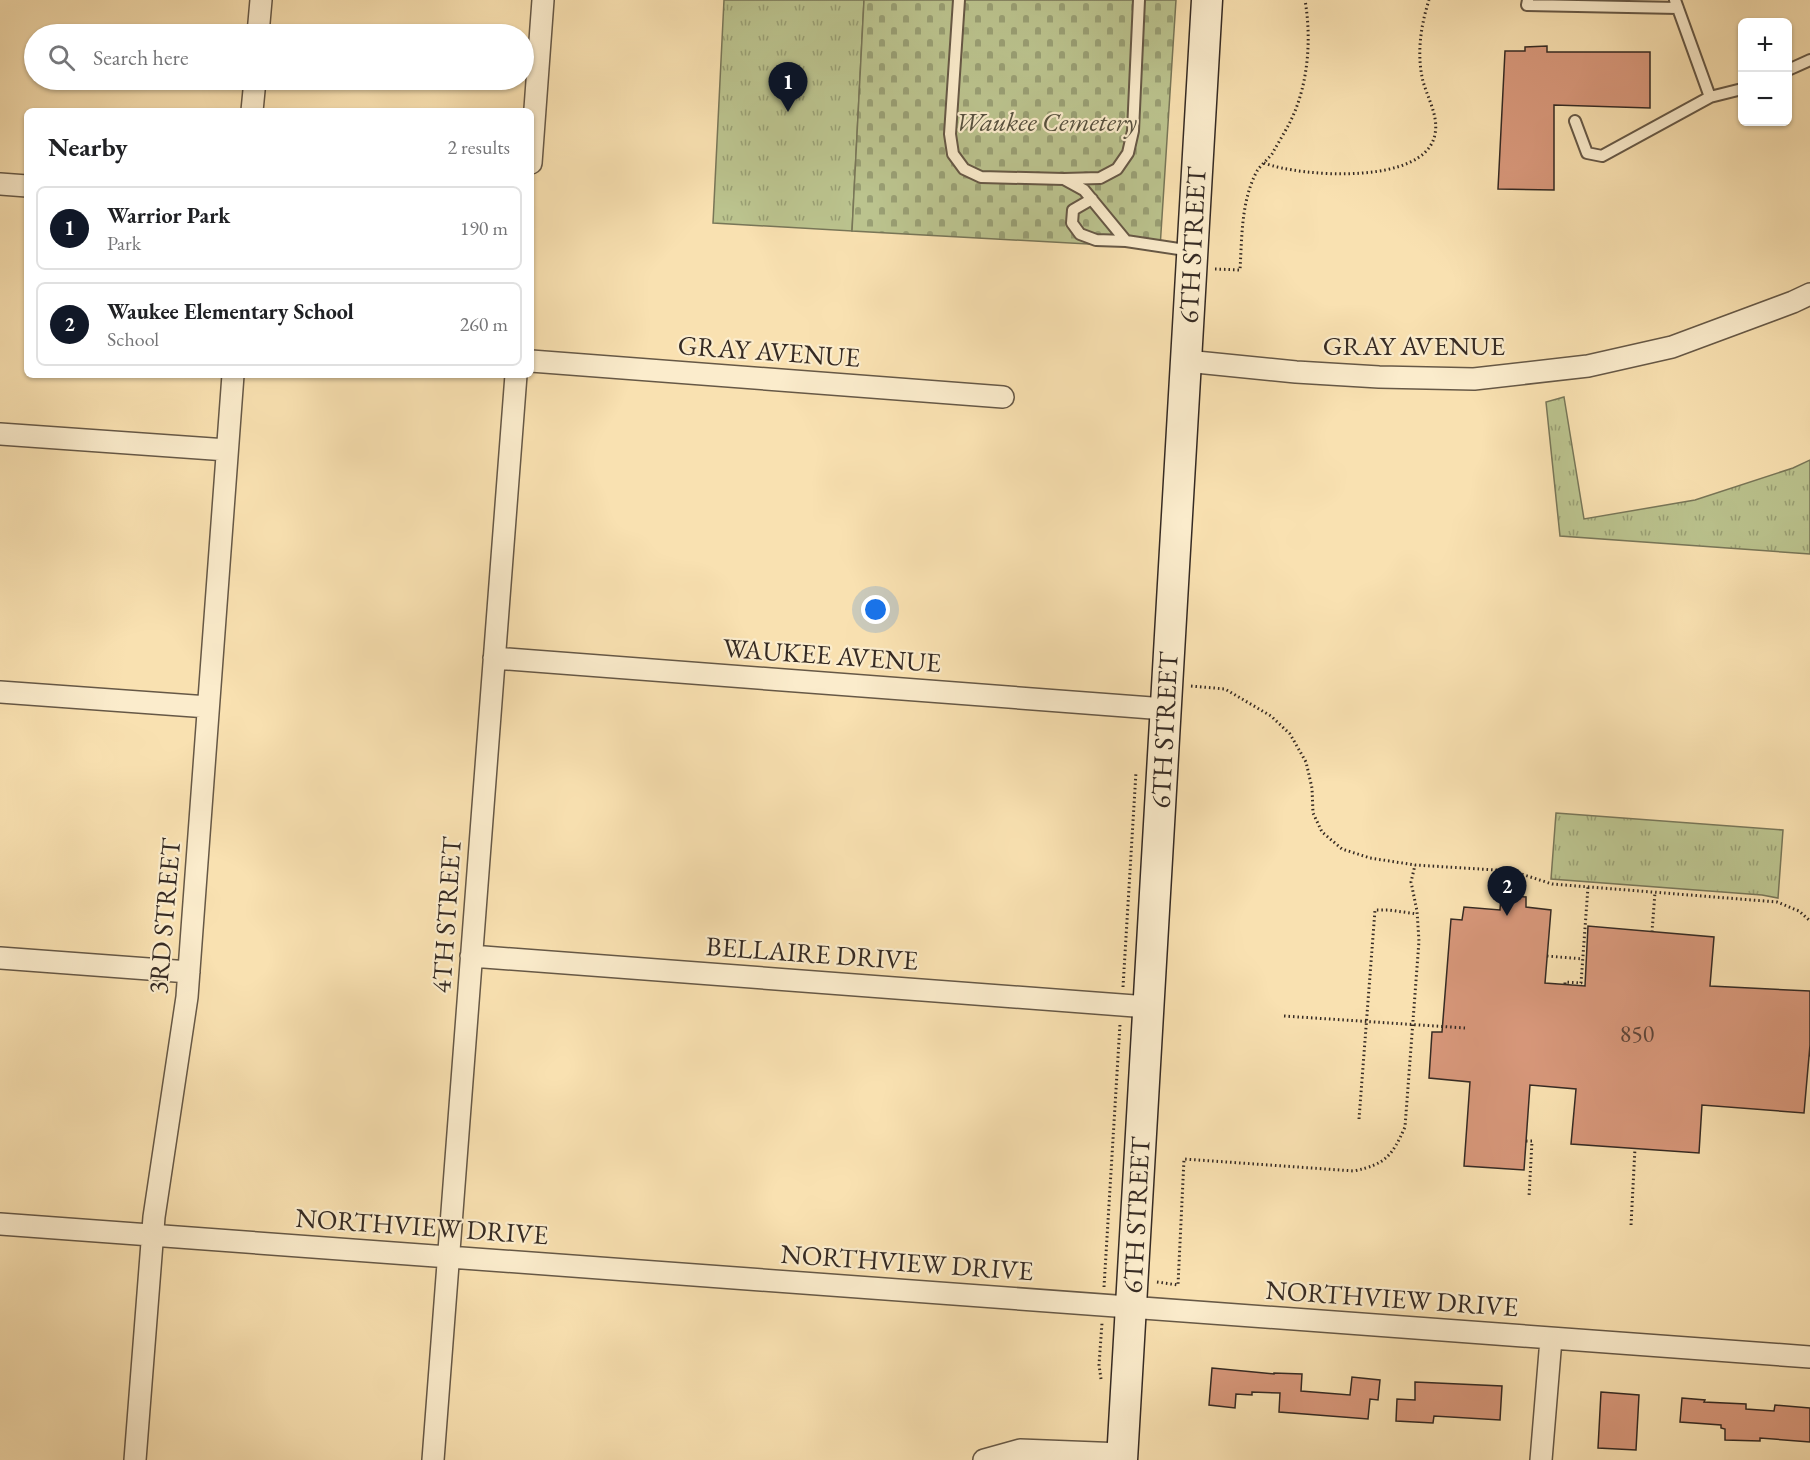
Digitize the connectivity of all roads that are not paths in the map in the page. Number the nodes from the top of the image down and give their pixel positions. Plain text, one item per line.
1 (261, 0) edge
2 (543, 0) edge
3 (959, 0) edge
4 (1139, 0) edge
5 (1207, 0) edge
6 (1528, 0) edge
7 (1676, 4) edge
8 (259, 24) edge
9 (1810, 60) edge
10 (1792, 68) edge
11 (254, 90) edge
12 (1738, 90) edge
13 (1710, 97) junction
14 (252, 108) edge
15 (1575, 121) dead end
16 (534, 122) edge
17 (1064, 179) junction
18 (0, 184) edge
19 (24, 186) edge
20 (1092, 199) junction
21 (1126, 241) junction
22 (1201, 260) junction
23 (1810, 294) edge
24 (534, 361) edge
25 (1186, 361) junction
26 (233, 378) edge
27 (516, 378) edge
28 (1003, 397) dead end
29 (0, 434) edge
30 (228, 450) junction
31 (494, 658) junction
32 (0, 692) edge
33 (208, 707) junction
34 (1166, 709) junction
35 (471, 956) junction
36 (0, 958) edge
37 (189, 972) junction
38 (1148, 1007) junction
39 (0, 1224) edge
40 (152, 1235) junction
41 (448, 1257) junction
42 (1131, 1307) junction
43 (1551, 1339) junction
44 (1810, 1357) edge
45 (1122, 1457) edge
46 (135, 1460) edge
47 (433, 1460) edge
48 (984, 1460) edge
49 (1541, 1460) edge

1 - 8 street
2 - 16 street
3 - 17 lane
4 - 17 lane
5 - 22 main road, 6TH STREET
6 - 7 lane
7 - 13 lane
9 - 10 lane
11 - 14 street
12 - 13 lane
13 - 15 lane
17 - 20 lane
18 - 19 street
20 - 21 lane
20 - 21 lane
21 - 22 lane
22 - 25 main road, 6TH STREET
23 - 25 street, GRAY AVENUE
24 - 28 street, GRAY AVENUE
25 - 34 main road, 6TH STREET
26 - 30 street, 3RD STREET
27 - 31 street, 4TH STREET
29 - 30 street
30 - 33 street, 3RD STREET
31 - 34 street, WAUKEE AVENUE
31 - 35 street, 4TH STREET
32 - 33 street
33 - 37 street, 3RD STREET
34 - 38 main road, 6TH STREET
35 - 38 street, BELLAIRE DRIVE
35 - 41 street, 4TH STREET
36 - 37 street
37 - 40 street, 3RD STREET
38 - 42 main road, 6TH STREET
39 - 40 street, NORTHVIEW DRIVE
40 - 41 street, NORTHVIEW DRIVE
40 - 46 street, 3RD STREET
41 - 42 street, NORTHVIEW DRIVE
41 - 47 street, 4TH STREET
42 - 43 street, NORTHVIEW DRIVE
42 - 45 main road, 6TH STREET
43 - 44 street, NORTHVIEW DRIVE
43 - 49 street
45 - 48 street

